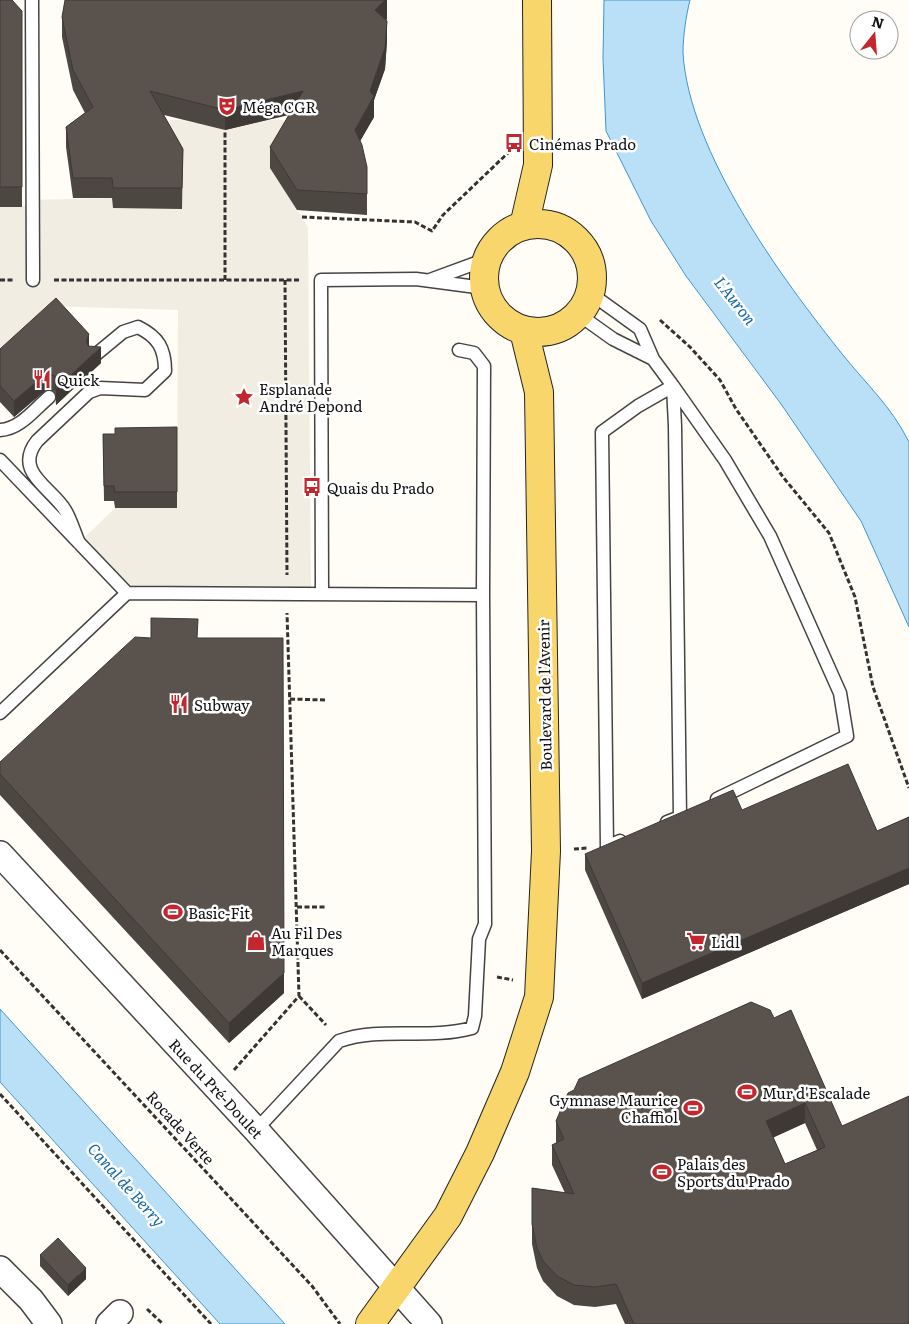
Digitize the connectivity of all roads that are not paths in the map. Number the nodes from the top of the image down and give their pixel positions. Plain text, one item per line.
1 (32, 0) edge
2 (537, 0) edge
3 (538, 164) junction
4 (524, 226) junction
5 (558, 228) junction
6 (487, 259) junction
7 (33, 280) road end
8 (426, 281) junction
9 (484, 288) junction
10 (575, 312) junction
11 (524, 331) junction
12 (459, 350) dead end
13 (94, 356) edge
14 (653, 359) junction
15 (672, 386) junction
16 (539, 392) junction
17 (49, 397) dead end
18 (0, 430) edge
19 (0, 460) edge
20 (79, 543) junction
21 (127, 593) junction
22 (322, 593) junction
23 (483, 594) junction
24 (0, 713) edge
25 (680, 817) junction
26 (652, 828) edge
27 (634, 836) edge
28 (0, 854) edge
29 (256, 1130) junction
30 (0, 1269) edge
31 (395, 1288) junction
32 (375, 1322) edge
33 (49, 1324) edge
34 (428, 1324) edge

1 - 7 lane
2 - 3 main road
3 - 4 main road
3 - 5 main road
4 - 5 main road
4 - 6 main road
5 - 10 main road
6 - 8 lane
6 - 9 main road
8 - 9 lane
8 - 22 lane
9 - 11 main road
10 - 11 main road
10 - 14 lane
10 - 14 lane
10 - 16 main road, Boulevard de l'Avenir
11 - 16 main road, Boulevard de l'Avenir
12 - 23 lane
13 - 20 lane
14 - 15 lane
15 - 25 lane
15 - 25 lane
15 - 27 lane
16 - 31 main road, Boulevard de l'Avenir
17 - 18 lane
19 - 20 lane
20 - 21 lane
21 - 22 lane
21 - 24 lane
22 - 23 lane
23 - 29 lane
25 - 26 lane
28 - 29 street, Rue du Pré-Doulet
29 - 31 street, Rue du Pré-Doulet
30 - 33 street
31 - 32 main road, Boulevard de l'Avenir
31 - 34 street, Rue du Pré-Doulet

